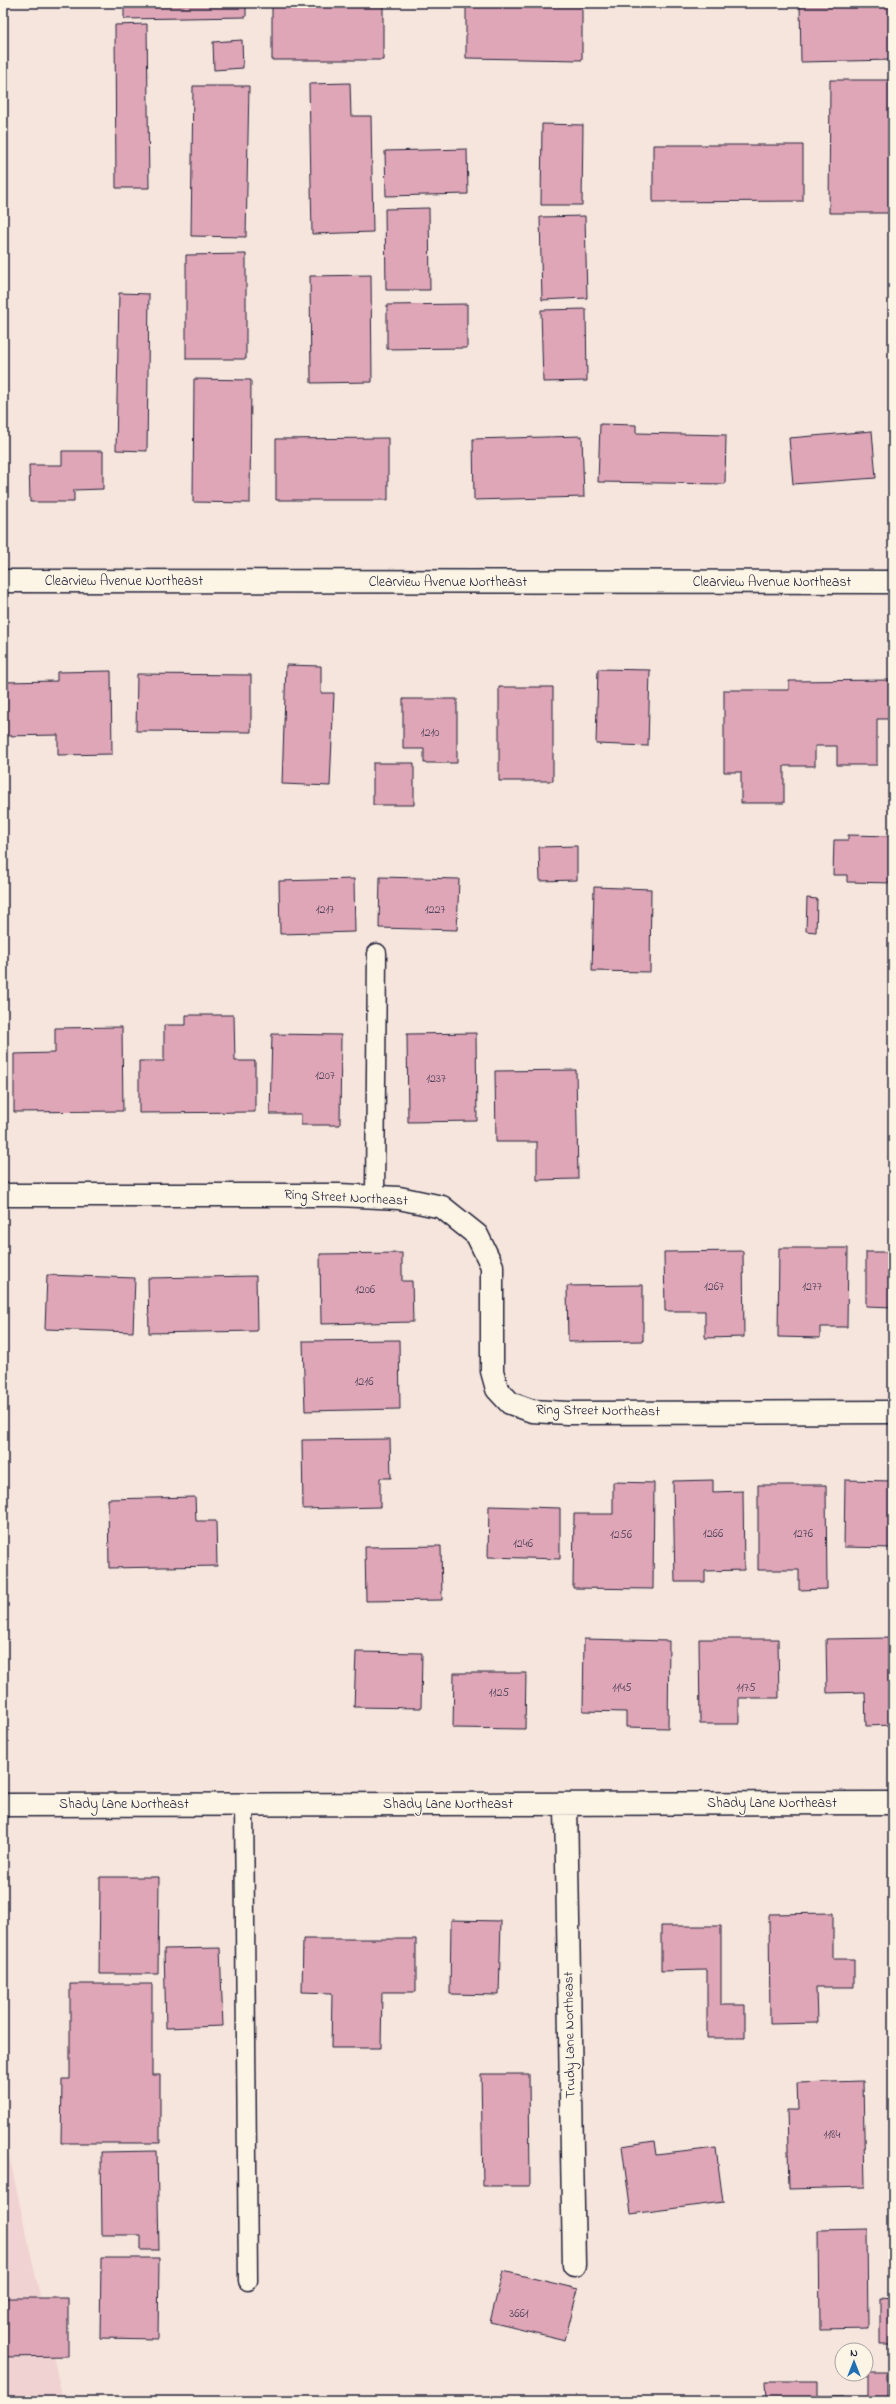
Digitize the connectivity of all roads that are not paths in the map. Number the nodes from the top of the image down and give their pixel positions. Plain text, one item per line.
1 (3, 581) edge
2 (893, 582) edge
3 (377, 953) dead end
4 (3, 1195) edge
5 (375, 1197) junction
6 (893, 1412) edge
7 (244, 1803) junction
8 (893, 1803) edge
9 (3, 1805) edge
10 (566, 1805) junction
11 (574, 2265) dead end
12 (248, 2281) dead end

1 - 2 street, Clearview Avenue Northeast
3 - 5 lane
4 - 5 street, Ring Street Northeast
5 - 6 street, Ring Street Northeast
7 - 9 street, Shady Lane Northeast
7 - 10 street, Shady Lane Northeast
7 - 12 lane
8 - 10 street, Shady Lane Northeast
10 - 11 street, Trudy Lane Northeast

